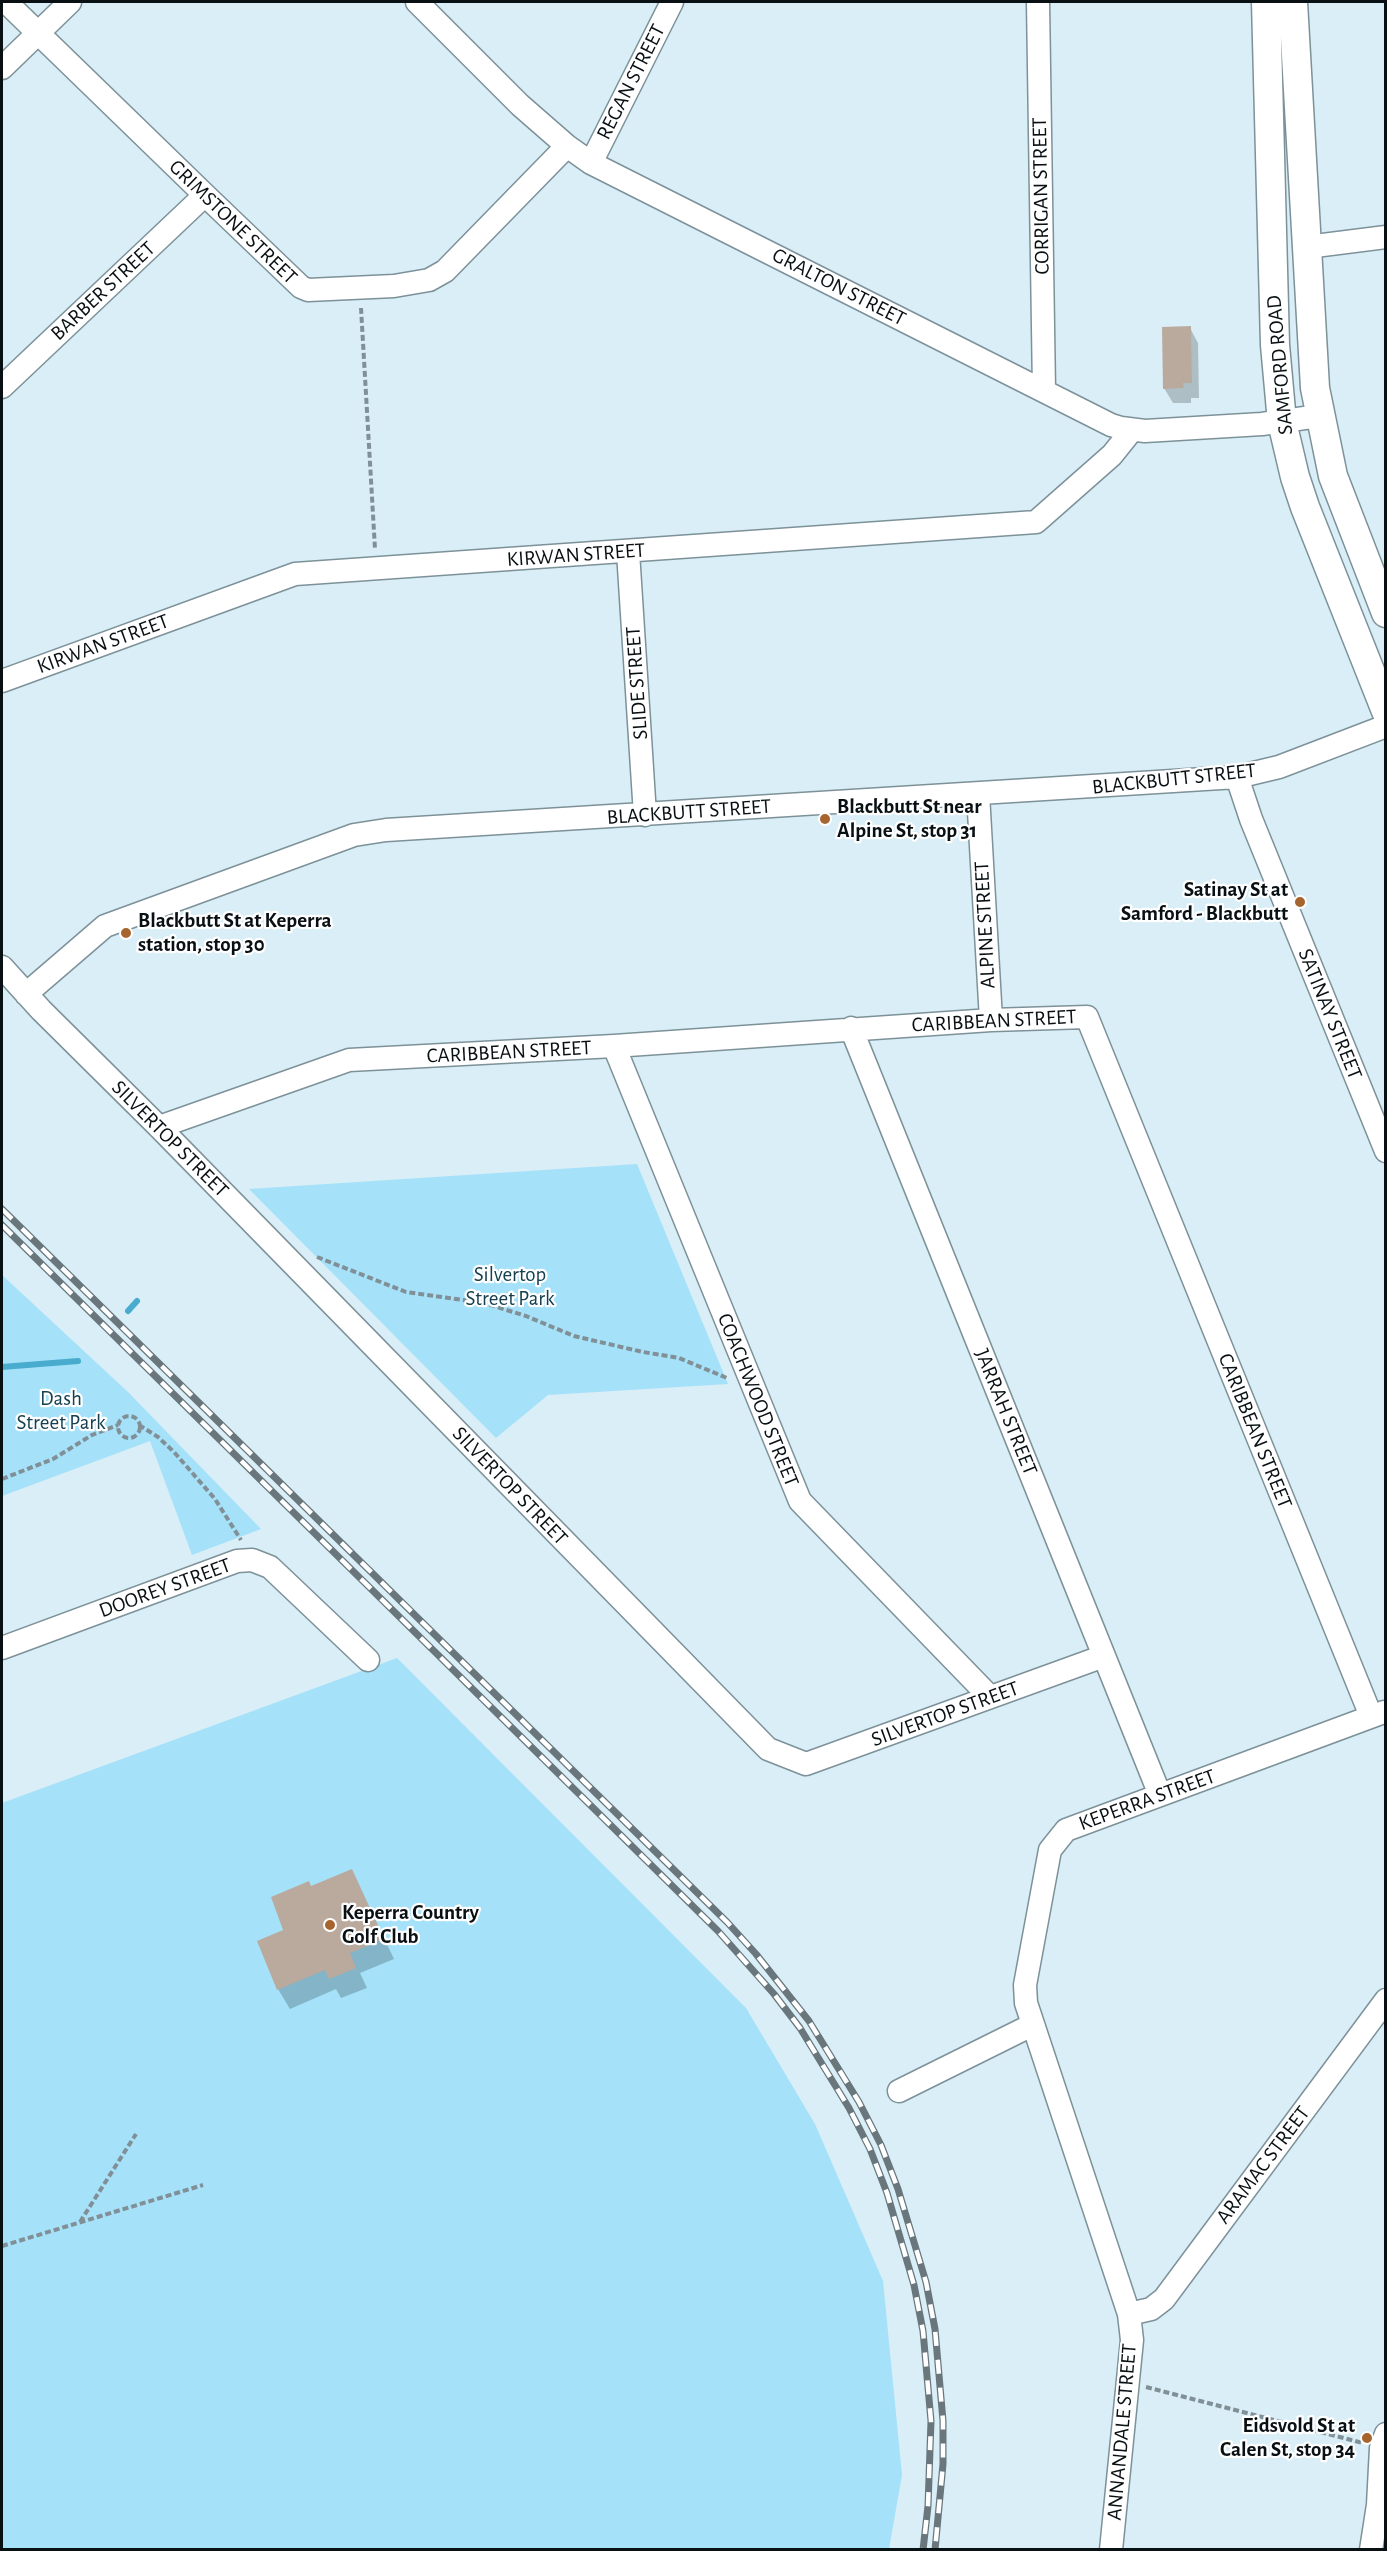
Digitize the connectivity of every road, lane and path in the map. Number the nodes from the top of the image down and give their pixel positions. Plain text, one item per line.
1 (6, 2) edge
2 (70, 2) edge
3 (672, 2) edge
4 (1038, 2) edge
5 (1266, 2) edge
6 (1293, 2) edge
7 (424, 4) edge
8 (38, 33) junction
9 (2, 68) edge
10 (567, 146) junction
11 (591, 163) junction
12 (205, 195) junction
13 (1386, 237) edge
14 (1307, 247) junction
15 (360, 304) dead end
16 (2, 387) edge
17 (1044, 391) junction
18 (1319, 416) junction
19 (1282, 422) junction
20 (1132, 430) junction
21 (375, 550) dead end
22 (628, 552) junction
23 (1386, 613) edge
24 (2, 681) edge
25 (1386, 711) edge
26 (1386, 726) edge
27 (1237, 777) junction
28 (978, 794) junction
29 (645, 815) junction
30 (2, 967) edge
31 (26, 994) junction
32 (991, 1020) junction
33 (851, 1028) junction
34 (614, 1046) junction
35 (159, 1127) junction
36 (1386, 1151) edge
37 (309, 1254) dead end
38 (749, 1380) junction
39 (118, 1425) junction
40 (139, 1425) junction
41 (2, 1479) edge
42 (252, 1560) junction
43 (2, 1648) edge
44 (1104, 1656) junction
45 (368, 1660) dead end
46 (990, 1697) junction
47 (1378, 1714) edge
48 (1160, 1795) junction
49 (1386, 2000) edge
50 (1032, 2025) junction
51 (899, 2091) dead end
52 (136, 2134) dead end
53 (203, 2185) dead end
54 (80, 2223) junction
55 (2, 2246) edge
56 (1129, 2314) junction
57 (1128, 2382) junction
58 (1383, 2441) edge
59 (1382, 2505) edge
60 (1112, 2550) edge
61 (1371, 2550) edge

1 - 8 street, GRIMSTONE STREET
2 - 8 street
3 - 11 street, REGAN STREET
4 - 17 street, CORRIGAN STREET
5 - 19 main road, SAMFORD ROAD
6 - 14 main road, SAMFORD ROAD
7 - 10 street, GRALTON STREET
8 - 9 street
8 - 12 street, GRIMSTONE STREET
10 - 11 street, GRALTON STREET
10 - 12 street, GRIMSTONE STREET
11 - 17 street, GRALTON STREET
12 - 16 street, BARBER STREET
13 - 14 street
14 - 18 main road, SAMFORD ROAD
15 - 21 path
17 - 20 street, GRALTON STREET
18 - 19 street, GRALTON STREET
18 - 23 main road, SAMFORD ROAD
19 - 20 street, GRALTON STREET
19 - 25 main road, SAMFORD ROAD
20 - 22 street, KIRWAN STREET
22 - 24 street, KIRWAN STREET
22 - 29 street, SLIDE STREET
26 - 27 street, BLACKBUTT STREET
27 - 28 street, BLACKBUTT STREET
27 - 36 street, SATINAY STREET
28 - 29 street, BLACKBUTT STREET
28 - 32 street, ALPINE STREET
29 - 31 street, BLACKBUTT STREET
30 - 31 street, SILVERTOP STREET
31 - 35 street, SILVERTOP STREET
32 - 33 street, CARIBBEAN STREET
32 - 47 street, CARIBBEAN STREET
33 - 34 street, CARIBBEAN STREET
33 - 44 street, JARRAH STREET
34 - 35 street, CARIBBEAN STREET
34 - 38 street, COACHWOOD STREET
35 - 46 street, SILVERTOP STREET
37 - 38 path
38 - 46 street, COACHWOOD STREET
39 - 40 path
39 - 40 path
39 - 41 path
40 - 42 path
42 - 43 street, DOOREY STREET
42 - 45 street, DOOREY STREET
44 - 46 street, SILVERTOP STREET
44 - 48 street, JARRAH STREET
47 - 48 street, KEPERRA STREET
48 - 50 street, KEPERRA STREET
49 - 56 street, ARAMAC STREET
50 - 51 street
50 - 56 street, KEPERRA STREET
52 - 54 path
53 - 54 path
54 - 55 path
56 - 57 street, ANNANDALE STREET
57 - 58 path
57 - 60 street, ANNANDALE STREET
58 - 59 street
59 - 61 street

